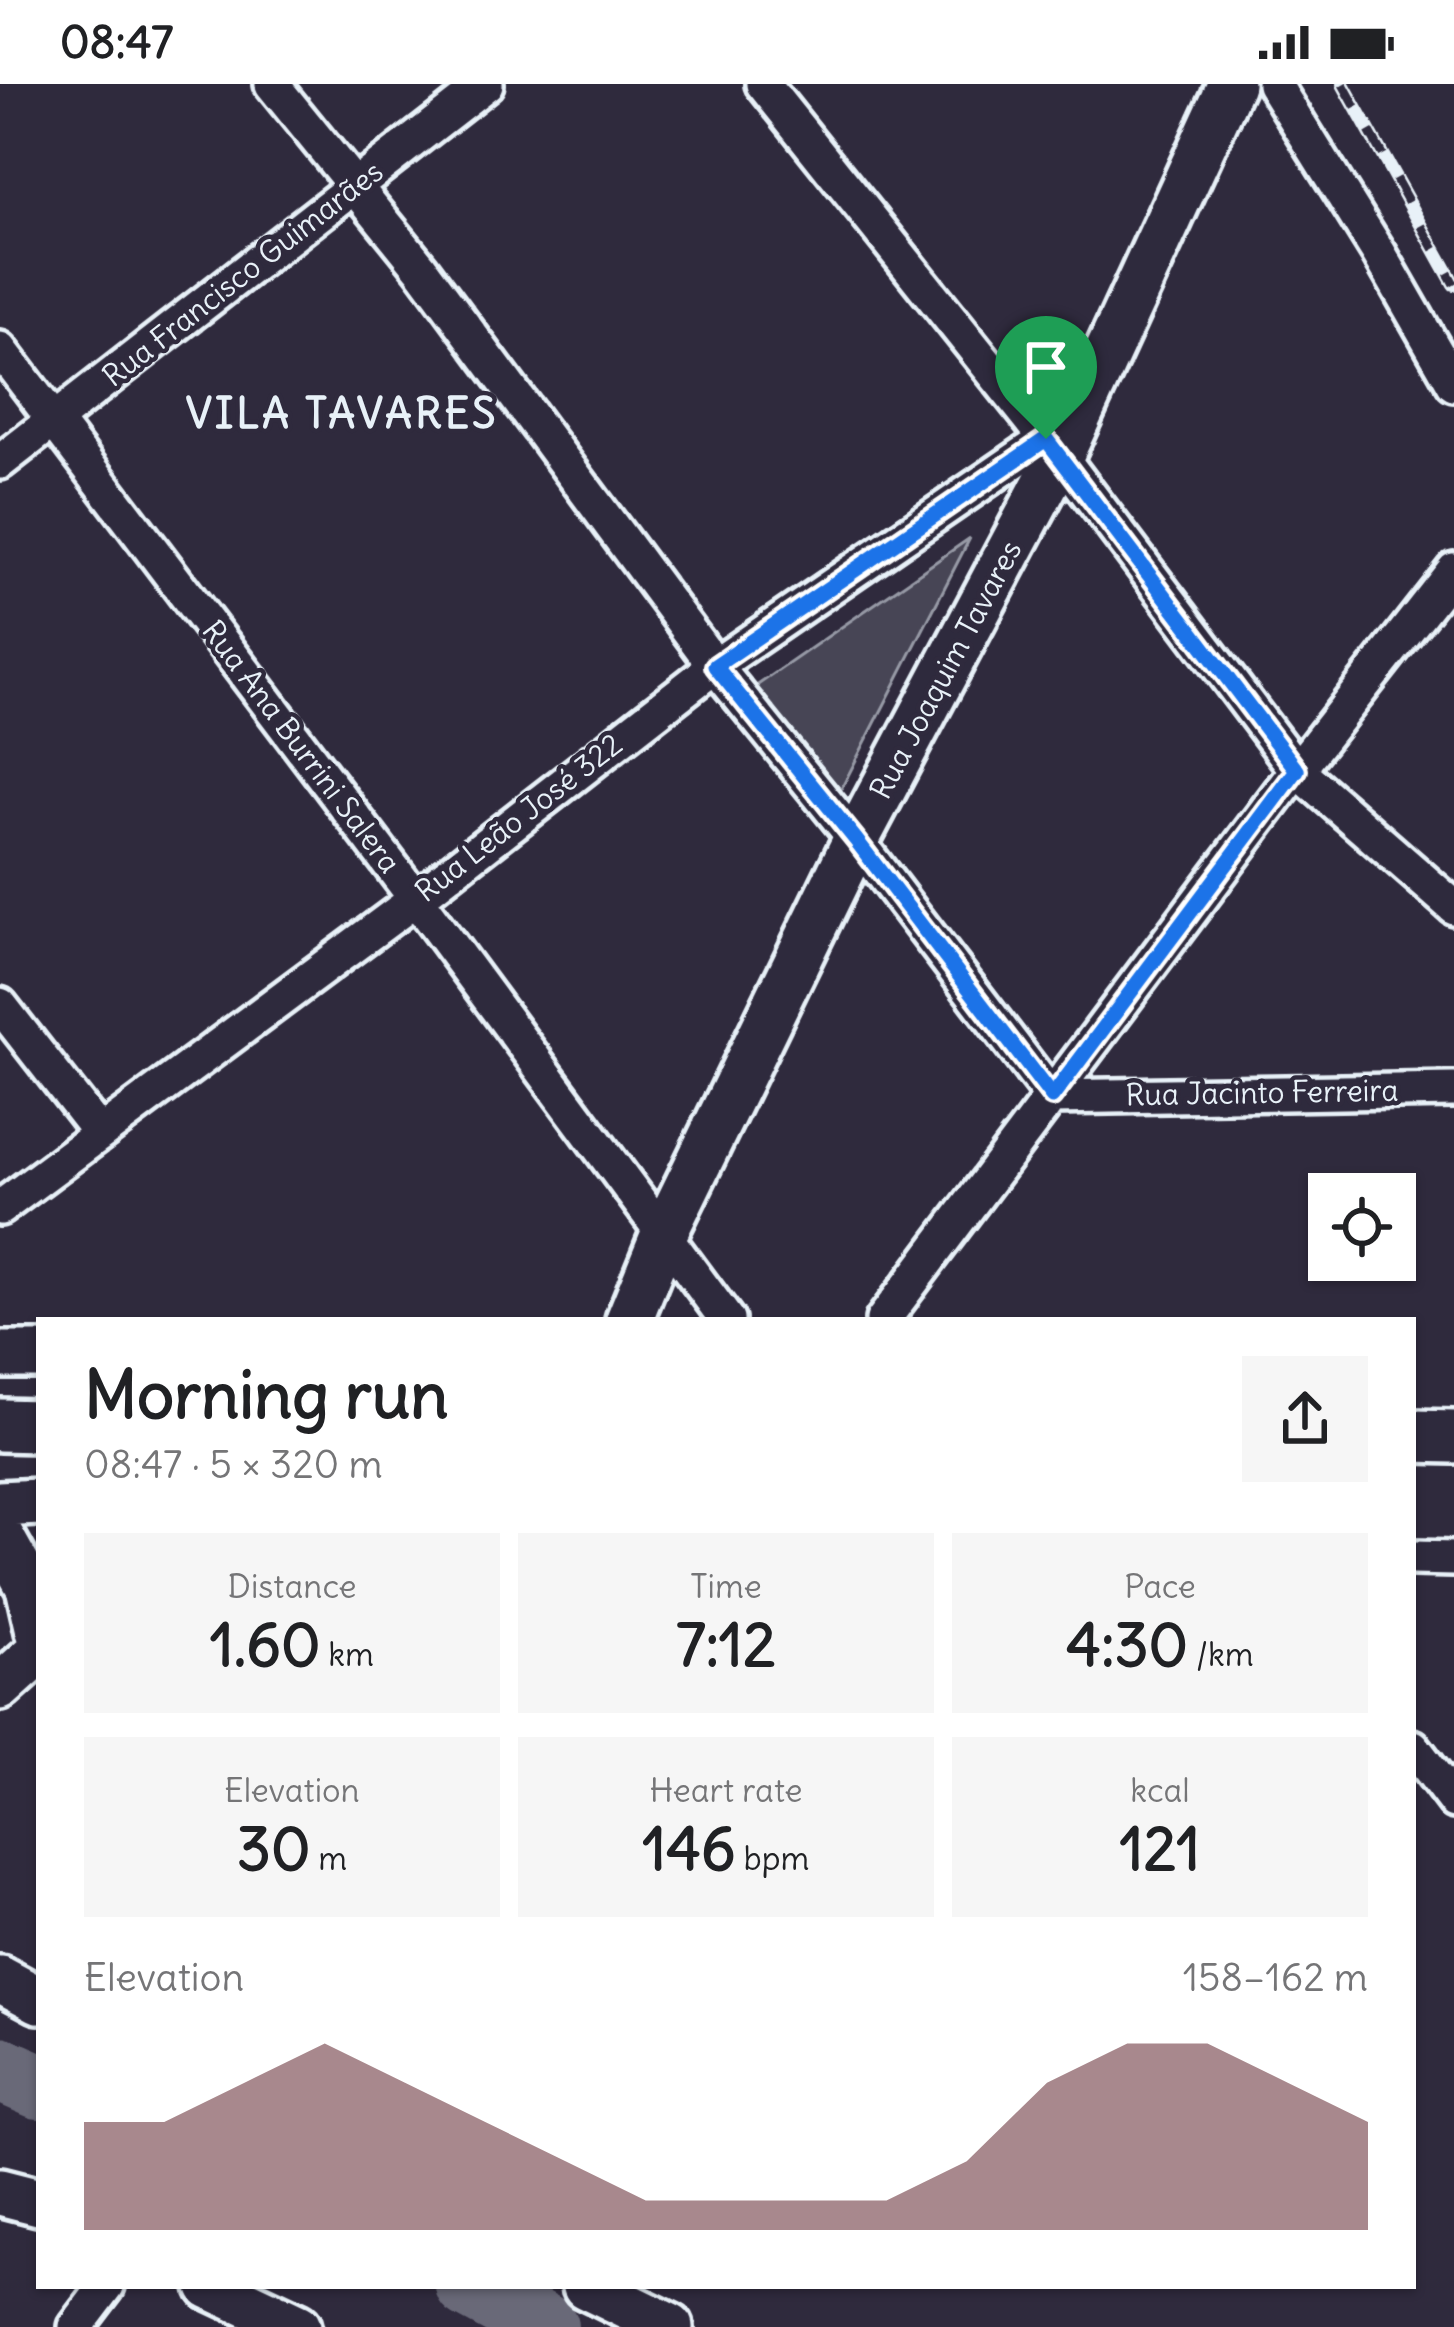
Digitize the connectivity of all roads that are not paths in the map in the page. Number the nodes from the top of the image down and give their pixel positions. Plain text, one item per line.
1 (272, 84) edge
2 (486, 84) edge
3 (764, 84) edge
4 (1231, 84) edge
5 (1274, 84) edge
6 (355, 187) junction
7 (0, 349) edge
8 (1454, 384) edge
9 (55, 420) junction
10 (1053, 447) junction
11 (0, 462) edge
12 (1454, 570) edge
13 (715, 666) junction
14 (1297, 770) junction
15 (856, 840) junction
16 (416, 899) junction
17 (1454, 907) edge
18 (0, 1005) edge
19 (1454, 1090) edge
20 (1052, 1097) junction
21 (99, 1132) junction
22 (0, 1208) edge
23 (664, 1234) junction
24 (629, 1317) edge
25 (725, 1317) edge
26 (885, 1317) edge
27 (0, 1354) edge
28 (36, 1355) edge
29 (0, 1425) edge
30 (36, 1426) edge
31 (1416, 1436) edge
32 (1454, 1437) edge
33 (36, 1502) edge
34 (0, 1504) edge
35 (0, 1535) edge
36 (1416, 1558) edge
37 (1454, 1559) edge
38 (36, 1618) edge
39 (36, 1655) edge
40 (0, 1687) edge
41 (1416, 1751) edge
42 (1454, 1801) edge
43 (0, 1979) edge
44 (36, 1998) edge
45 (0, 2192) edge
46 (36, 2201) edge
47 (105, 2289) edge
48 (216, 2289) edge
49 (592, 2289) edge
50 (76, 2327) edge
51 (298, 2327) edge
52 (670, 2327) edge

1 - 6 street
2 - 6 street, Rua Francisco Guimarães
3 - 10 street
4 - 10 street, Rua Joaquim Tavares
5 - 8 street
6 - 9 street, Rua Francisco Guimarães
6 - 13 street
7 - 9 street, Rua Ana Burrini Salera
9 - 11 street, Rua Francisco Guimarães
9 - 16 street, Rua Ana Burrini Salera
10 - 13 street, Rua Leão José 322
10 - 14 street
10 - 15 street, Rua Joaquim Tavares
12 - 14 street
13 - 15 street
13 - 16 street, Rua Leão José 322
14 - 17 street
14 - 20 street
15 - 20 street
15 - 23 street, Rua Joaquim Tavares
16 - 21 street, Rua Leão José 322
16 - 23 street, Rua Ana Burrini Salera
18 - 21 street
19 - 20 street, Rua Jacinto Ferreira
20 - 26 street
21 - 22 street, Rua Leão José 322
23 - 24 street, Rua Joaquim Tavares
23 - 25 street, Rua Ana Burrini Salera
27 - 28 street
29 - 30 main road
31 - 32 main road
33 - 34 street
35 - 38 street
36 - 37 street
39 - 40 street
41 - 42 street
43 - 44 street
45 - 46 street
47 - 50 street
48 - 51 street
49 - 52 street

